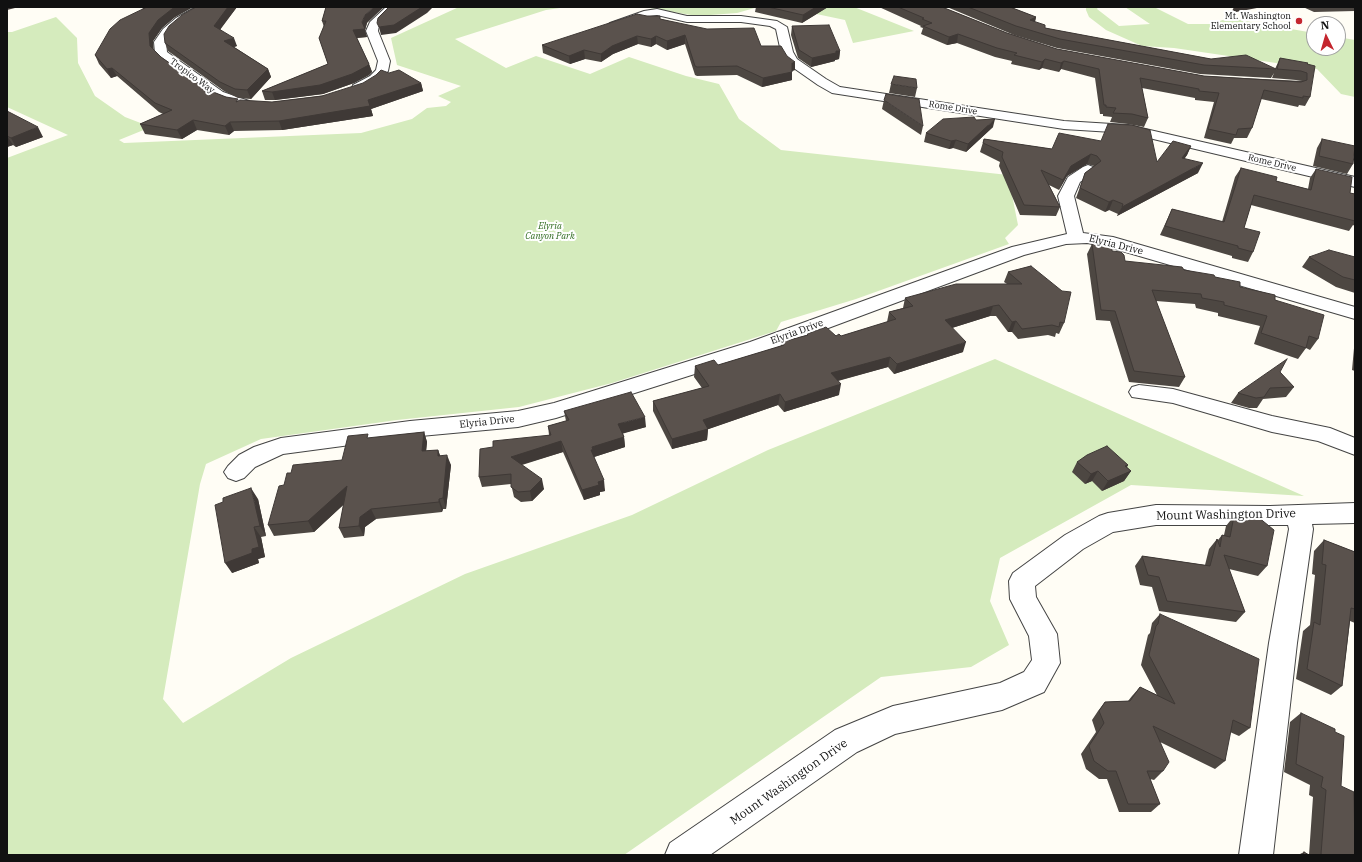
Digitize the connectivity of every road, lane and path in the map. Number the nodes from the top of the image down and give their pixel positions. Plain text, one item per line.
1 (204, 7) edge
2 (392, 7) edge
3 (605, 28) edge
4 (355, 90) edge
5 (254, 105) edge
6 (1088, 170) edge
7 (1355, 182) edge
8 (1076, 238) junction
9 (1355, 313) edge
10 (1139, 392) dead end
11 (1355, 447) edge
12 (236, 472) dead end
13 (1355, 513) edge
14 (1298, 515) junction
15 (682, 855) edge
16 (1256, 855) edge

1 - 5 street, Tropico Way
2 - 4 street
3 - 7 street, Rome Drive
6 - 8 street
8 - 9 street, Elyria Drive
8 - 12 street, Elyria Drive
10 - 11 street
13 - 14 street, Mount Washington Drive
14 - 15 street, Mount Washington Drive
14 - 16 street

